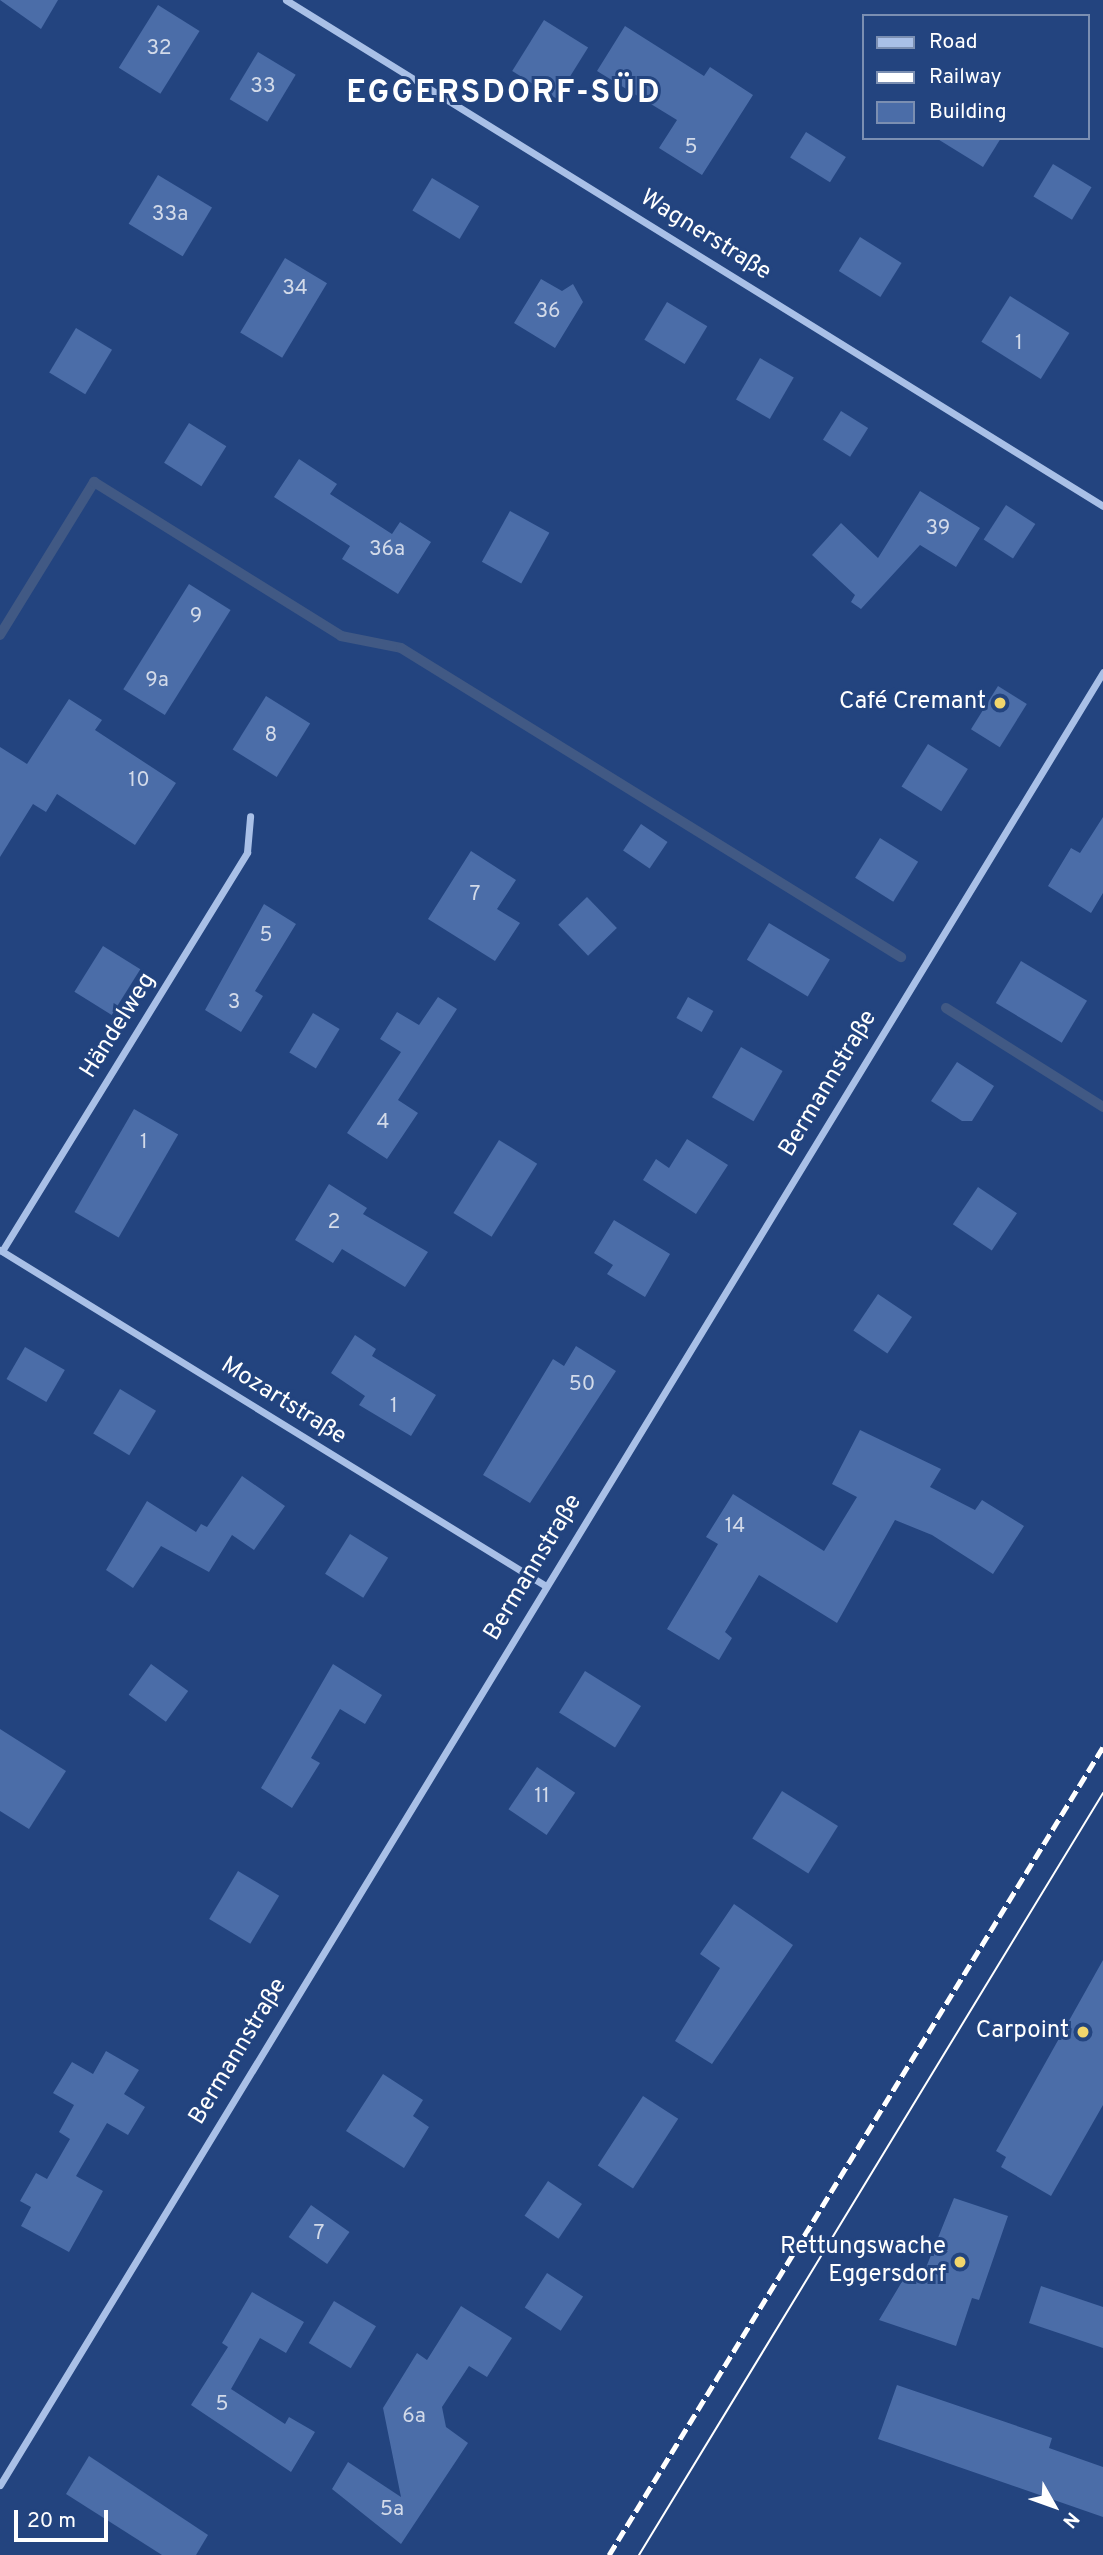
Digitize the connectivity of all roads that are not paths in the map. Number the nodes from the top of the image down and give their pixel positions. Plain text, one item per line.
1 (286, 0) edge
2 (1103, 506) edge
3 (1103, 672) edge
4 (250, 816) dead end
5 (1, 1250) edge
6 (546, 1586) junction
7 (0, 2485) edge

1 - 2 street, Wagnerstraße
3 - 6 street, Bermannstraße
4 - 5 street, Händelweg
5 - 6 street, Mozartstraße
6 - 7 street, Bermannstraße

